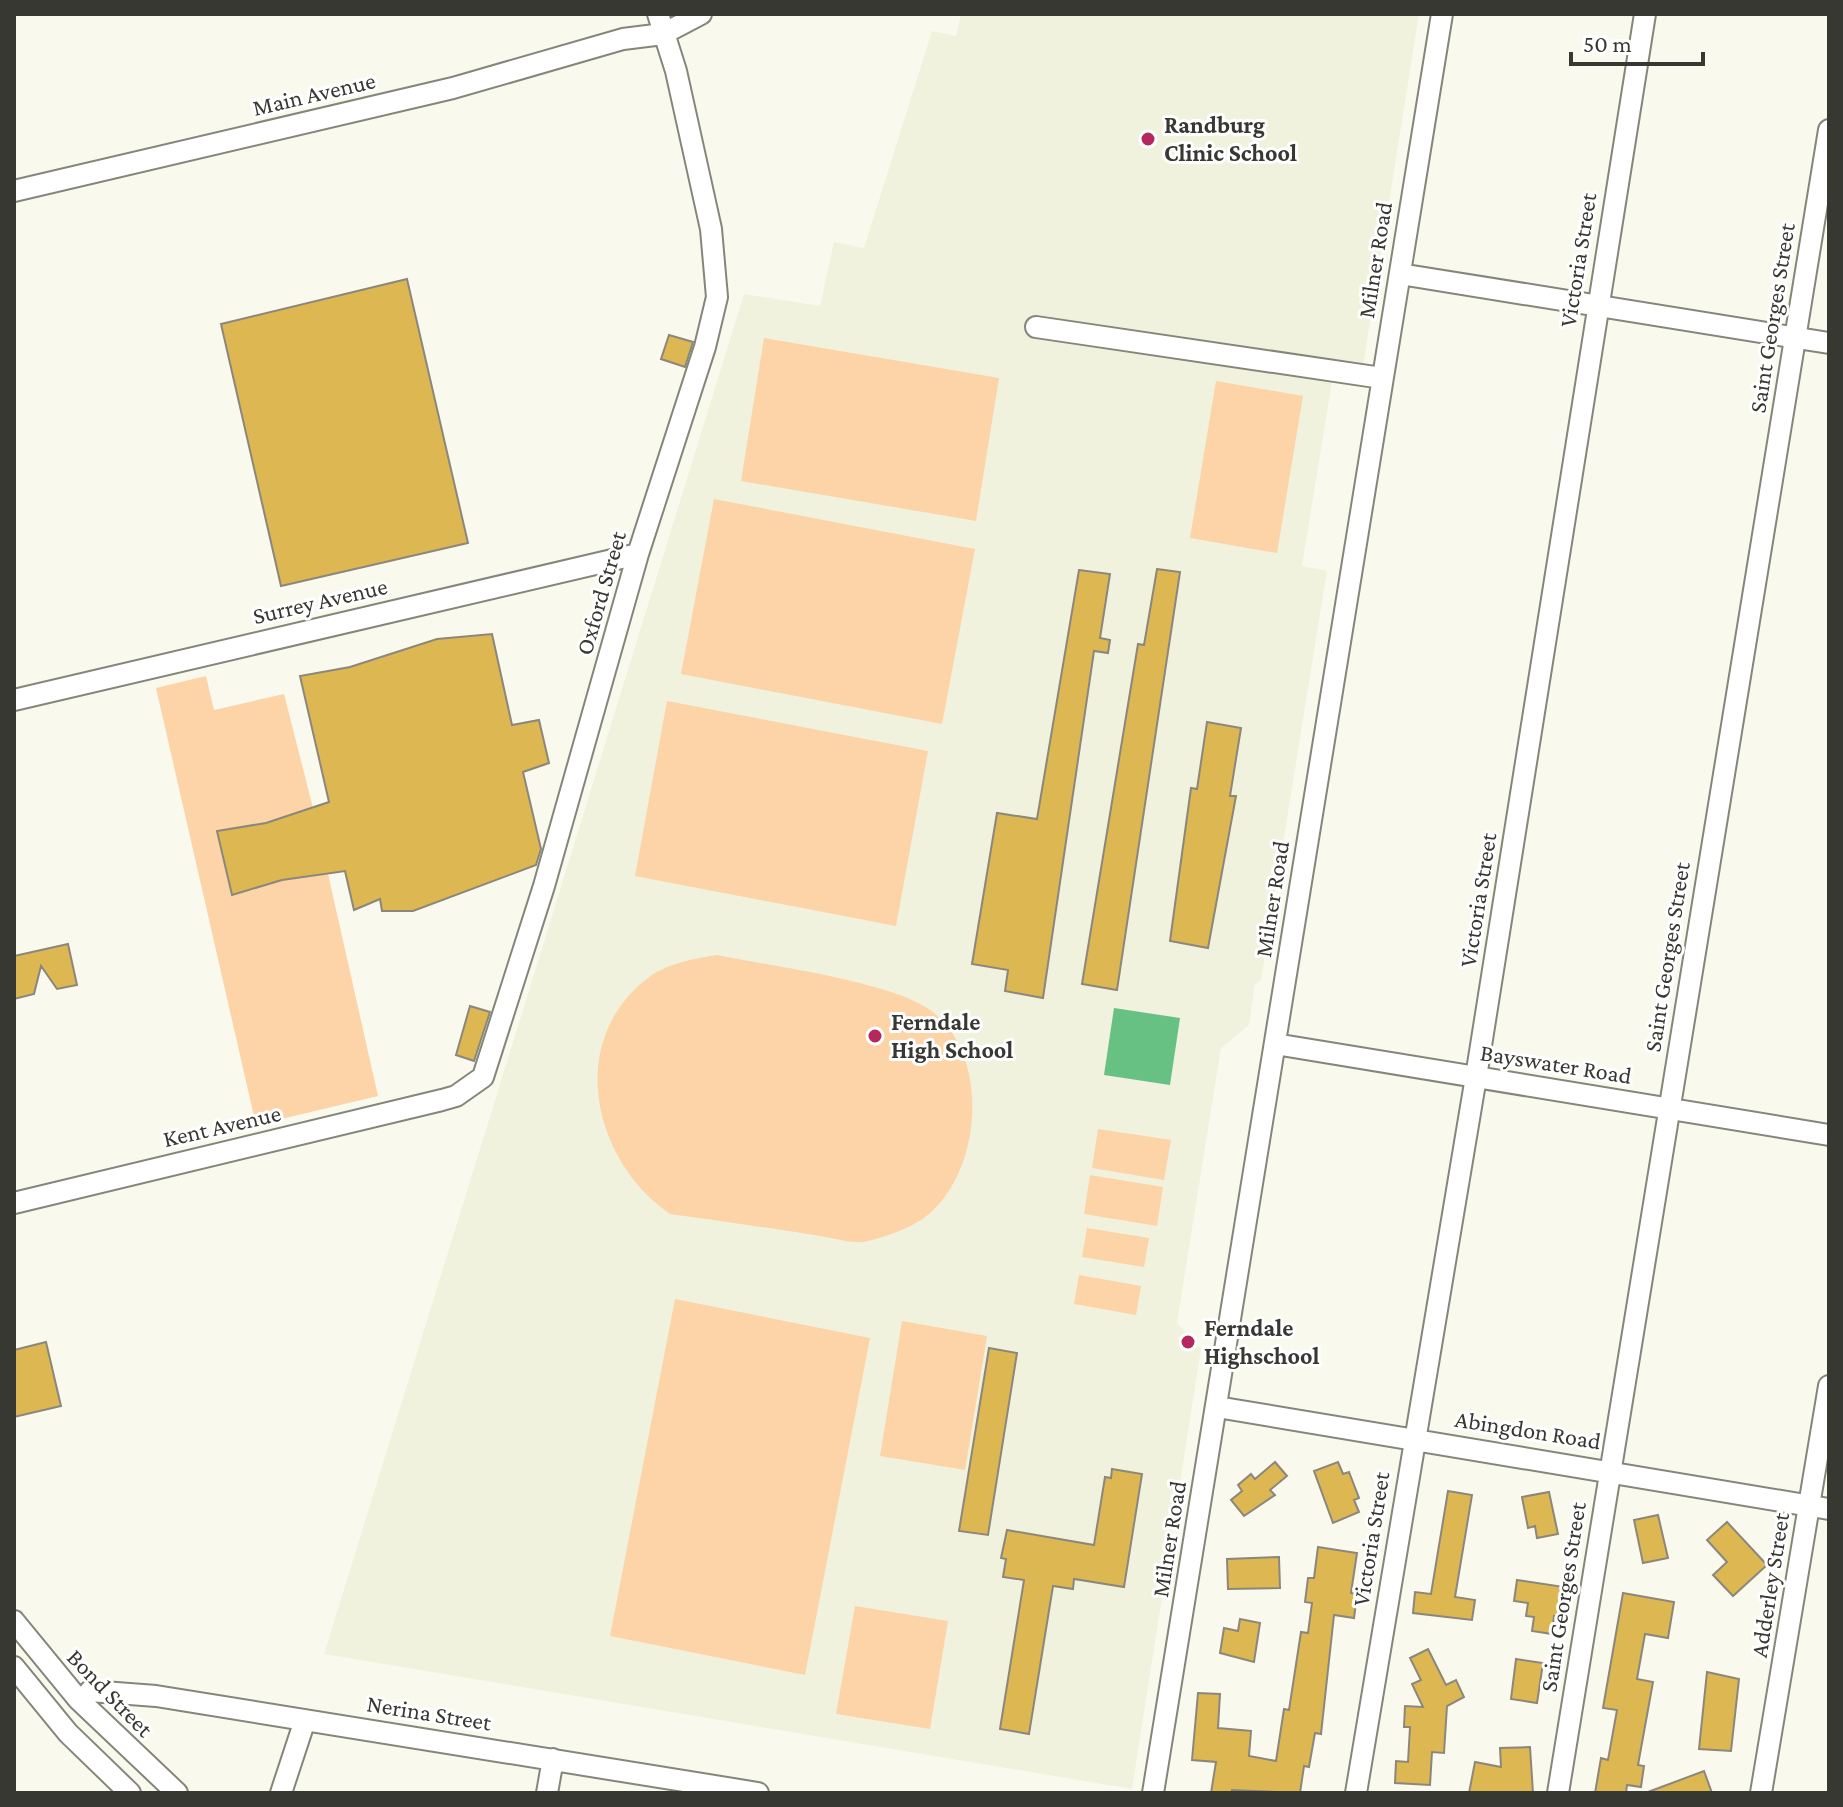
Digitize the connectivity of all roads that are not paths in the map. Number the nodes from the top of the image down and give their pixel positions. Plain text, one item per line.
1 (701, 14) edge
2 (1442, 14) edge
3 (1645, 14) edge
4 (666, 21) edge
5 (1829, 130) edge
6 (14, 191) edge
7 (1400, 274) junction
8 (1597, 306) junction
9 (1036, 327) dead end
10 (1795, 337) junction
11 (1829, 343) edge
12 (1382, 378) junction
13 (638, 554) junction
14 (14, 700) edge
15 (1275, 1044) junction
16 (1476, 1077) junction
17 (442, 1100) joint
18 (1668, 1109) junction
19 (1829, 1135) edge
20 (14, 1203) edge
21 (1829, 1386) edge
22 (1217, 1407) junction
23 (1414, 1438) junction
24 (1610, 1470) junction
25 (1819, 1508) edge
26 (14, 1621) edge
27 (14, 1667) edge
28 (90, 1691) dead end
29 (305, 1720) junction
30 (553, 1759) junction
31 (282, 1788) edge
32 (751, 1792) edge
33 (130, 1793) edge
34 (177, 1793) edge
35 (547, 1793) edge
36 (1153, 1793) edge
37 (1356, 1793) edge
38 (1558, 1793) edge
39 (1761, 1793) edge

1 - 4 street, Main Avenue
2 - 7 street, Milner Road
3 - 8 street, Victoria Street
4 - 6 street, Main Avenue
4 - 13 street, Oxford Street
5 - 10 street, Saint Georges Street
7 - 8 street
7 - 12 street, Milner Road
8 - 10 street
8 - 16 street, Victoria Street
9 - 12 street
10 - 11 street
10 - 18 street, Saint Georges Street
12 - 15 street, Milner Road
13 - 14 street, Surrey Avenue
13 - 17 street, Oxford Street
15 - 16 street, Bayswater Road
15 - 22 street, Milner Road
16 - 18 street, Bayswater Road
16 - 23 street, Victoria Street
17 - 20 street, Kent Avenue
18 - 19 street, Bayswater Road
18 - 24 street, Saint Georges Street
21 - 25 street, Adderley Street
22 - 23 street, Abingdon Road
22 - 36 street, Milner Road
23 - 24 street, Abingdon Road
23 - 37 street, Victoria Street
24 - 25 street, Abingdon Road
24 - 38 street, Saint Georges Street
25 - 39 street, Adderley Street
26 - 34 street, Bond Street
27 - 33 street
28 - 29 street, Nerina Street
29 - 30 street, Nerina Street
29 - 31 street
30 - 32 street, Nerina Street
30 - 35 street

